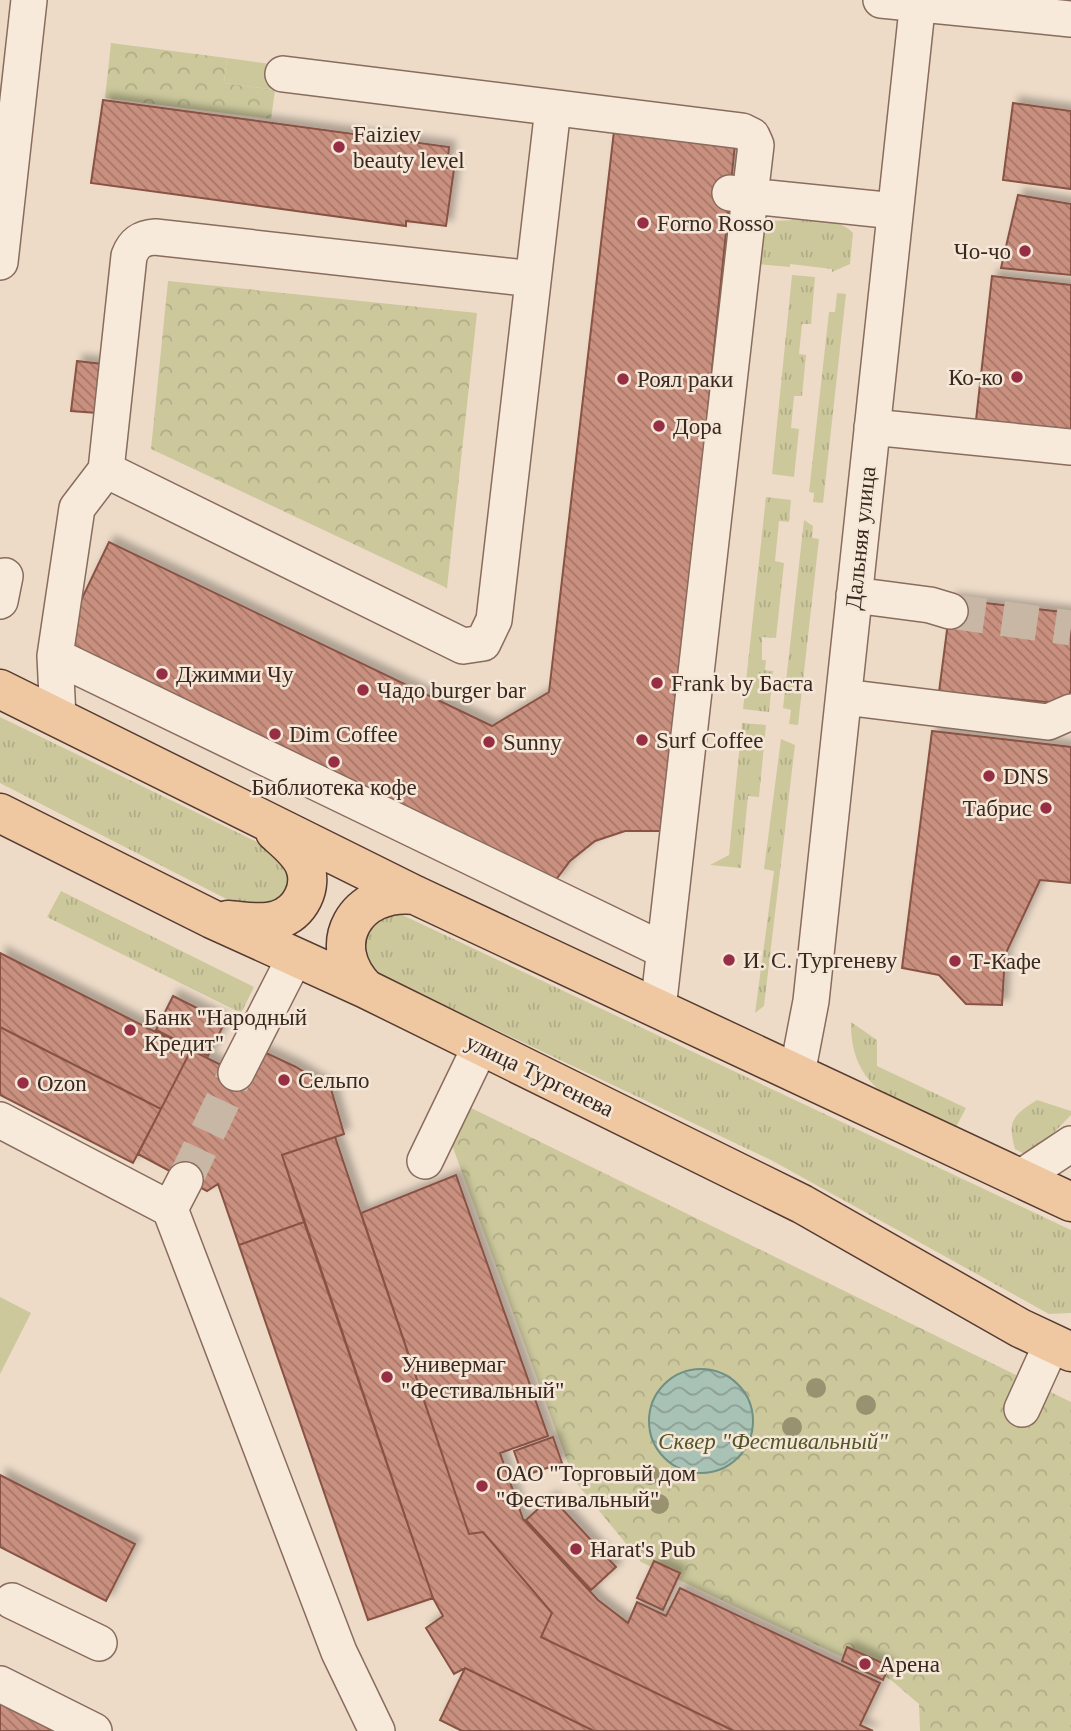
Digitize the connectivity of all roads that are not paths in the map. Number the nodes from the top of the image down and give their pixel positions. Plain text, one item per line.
1 (29, 0) edge
2 (881, 0) edge
3 (917, 2) edge
4 (1071, 19) edge
5 (283, 74) dead end
6 (553, 108) junction
7 (740, 195) junction
8 (895, 211) junction
9 (0, 262) edge
10 (533, 279) junction
11 (872, 427) junction
12 (1071, 447) edge
13 (106, 470) junction
14 (854, 596) junction
15 (950, 611) tunnel mouth
16 (71, 658) junction
17 (0, 689) edge
18 (844, 697) junction
19 (1071, 712) edge
20 (58, 718) junction
21 (0, 813) edge
22 (260, 818) junction
23 (415, 895) junction
24 (212, 919) junction
25 (663, 950) junction
26 (295, 957) junction
27 (366, 989) junction
28 (658, 1009) junction
29 (481, 1045) junction
30 (236, 1073) tunnel mouth
31 (797, 1074) junction
32 (0, 1120) edge
33 (1071, 1144) edge
34 (425, 1161) dead end
35 (1020, 1178) junction
36 (1070, 1202) edge
37 (1054, 1338) edge
38 (1022, 1409) dead end
39 (4, 1607) edge
40 (99, 1643) dead end
41 (0, 1685) edge
42 (94, 1731) edge
43 (377, 1731) edge

1 - 9 street
2 - 3 street
3 - 4 street
3 - 8 street, Дальняя улица
5 - 6 street
6 - 7 street
6 - 10 street
7 - 8 street
7 - 25 street
8 - 11 street, Дальняя улица
10 - 13 street
10 - 13 street
11 - 12 street
11 - 14 street, Дальняя улица
13 - 16 street
14 - 15 street
14 - 18 street, Дальняя улица
16 - 20 street
16 - 25 street
17 - 20 main road
18 - 19 street
18 - 31 street, Дальняя улица
20 - 22 main road
21 - 24 main road, улица Тургенева
22 - 23 main road
22 - 24 main road
23 - 27 main road
23 - 28 main road
24 - 26 main road, улица Тургенева
25 - 28 street
26 - 27 main road, улица Тургенева
26 - 30 street
27 - 29 main road, улица Тургенева
28 - 31 main road
29 - 34 street
29 - 37 main road, улица Тургенева
31 - 35 main road
32 - 43 street
33 - 35 street
35 - 36 main road
37 - 38 street
39 - 40 street
41 - 42 street

